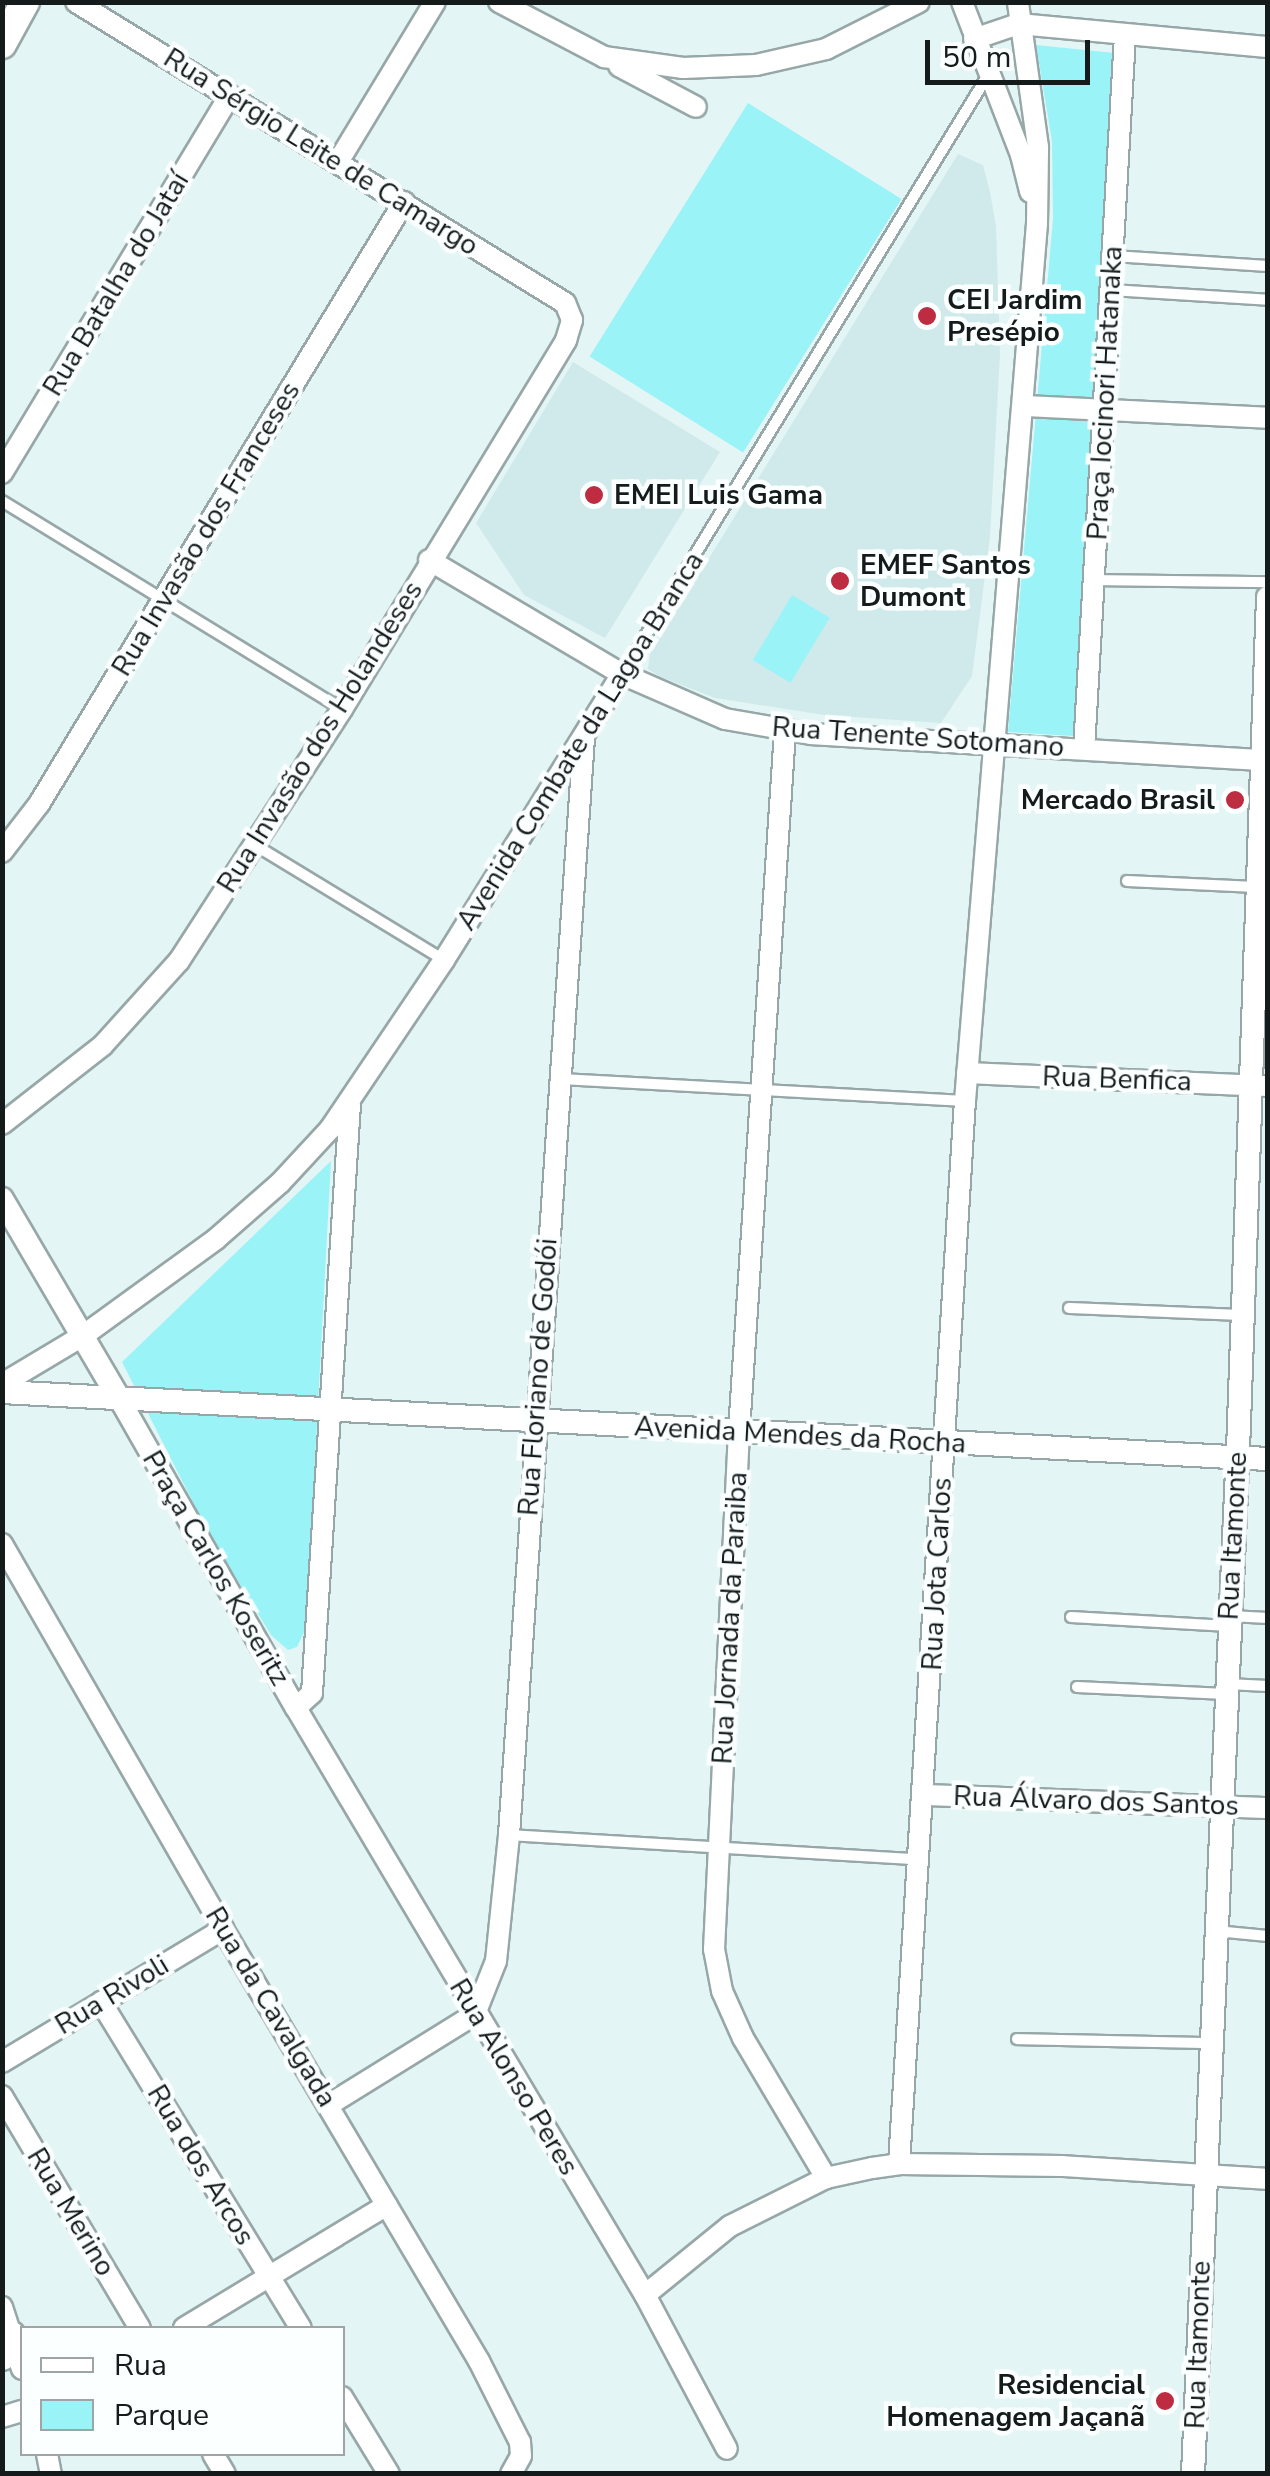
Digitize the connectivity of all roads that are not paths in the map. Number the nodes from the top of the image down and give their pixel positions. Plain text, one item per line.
1 (25, 2) edge
2 (76, 2) edge
3 (434, 2) edge
4 (499, 2) edge
5 (919, 2) edge
6 (962, 2) edge
7 (1018, 2) edge
8 (1018, 24) junction
9 (1125, 36) junction
10 (974, 39) junction
11 (2, 44) edge
12 (1268, 48) edge
13 (604, 58) junction
14 (988, 74) junction
15 (230, 95) junction
16 (696, 107) dead end
17 (338, 162) junction
18 (404, 202) junction
19 (1037, 223) junction
20 (1112, 256) junction
21 (1268, 266) edge
22 (1111, 290) junction
23 (1268, 300) edge
24 (564, 304) joint
25 (1025, 406) junction
26 (1106, 410) junction
27 (1268, 418) edge
28 (2, 473) edge
29 (2, 501) edge
30 (429, 560) junction
31 (1094, 580) junction
32 (1268, 582) edge
33 (1268, 598) edge
34 (162, 599) junction
35 (622, 674) junction
36 (342, 708) junction
37 (785, 731) junction
38 (584, 737) junction
39 (992, 746) junction
40 (1084, 750) junction
41 (1265, 760) edge
42 (256, 844) junction
43 (2, 852) edge
44 (1262, 873) edge
45 (1127, 880) dead end
46 (1262, 958) edge
47 (444, 960) junction
48 (967, 1074) junction
49 (558, 1079) junction
50 (1259, 1085) edge
51 (761, 1090) junction
52 (965, 1101) junction
53 (350, 1104) junction
54 (2, 1124) edge
55 (2, 1199) edge
56 (1069, 1308) dead end
57 (1243, 1315) junction
58 (84, 1334) junction
59 (2, 1388) edge
60 (120, 1400) junction
61 (333, 1410) junction
62 (534, 1423) junction
63 (739, 1431) junction
64 (945, 1442) junction
65 (1238, 1458) junction
66 (1268, 1459) edge
67 (2, 1544) edge
68 (1071, 1617) dead end
69 (1268, 1618) edge
70 (1229, 1621) junction
71 (1268, 1686) edge
72 (1077, 1687) dead end
73 (1226, 1689) junction
74 (296, 1708) junction
75 (924, 1794) junction
76 (1221, 1805) junction
77 (1268, 1808) edge
78 (509, 1835) junction
79 (718, 1848) junction
80 (920, 1859) junction
81 (223, 1929) junction
82 (1215, 1931) junction
83 (1268, 1936) edge
84 (100, 2002) junction
85 (475, 2014) junction
86 (1017, 2038) dead end
87 (1210, 2043) junction
88 (2, 2062) edge
89 (2, 2096) edge
90 (330, 2104) junction
91 (898, 2164) junction
92 (1204, 2174) junction
93 (826, 2178) junction
94 (1268, 2179) edge
95 (388, 2205) junction
96 (269, 2277) junction
97 (645, 2294) junction
98 (2, 2307) edge
99 (139, 2326) edge
100 (187, 2326) edge
101 (299, 2326) edge
102 (7, 2346) edge
103 (345, 2402) edge
104 (727, 2449) dead end
105 (390, 2474) edge
106 (512, 2474) edge
107 (1193, 2474) edge

1 - 11 main road
2 - 15 street, Rua Sérgio Leite de Camargo
3 - 17 street
4 - 13 street
5 - 13 street
6 - 10 street
7 - 8 street
8 - 9 street
8 - 10 street
8 - 19 street
9 - 12 street
9 - 20 street, Praça Iocinori Hatanaka
10 - 14 street
13 - 16 street
14 - 19 street
14 - 35 lane, Avenida Combate da Lagoa Branca
15 - 17 street, Rua Sérgio Leite de Camargo
15 - 28 street, Rua Batalha do Jataí
17 - 18 street, Rua Sérgio Leite de Camargo
18 - 24 street, Rua Sérgio Leite de Camargo
18 - 34 street, Rua Invasão dos Franceses
19 - 25 street
20 - 21 lane
20 - 22 street, Praça Iocinori Hatanaka
22 - 23 lane
22 - 26 street, Praça Iocinori Hatanaka
24 - 30 street, Rua Invasão dos Holandeses
25 - 26 street
25 - 39 street
26 - 27 street
26 - 31 street, Praça Iocinori Hatanaka
29 - 34 lane
30 - 35 street, Rua Tenente Sotomano
30 - 36 street, Rua Invasão dos Holandeses
31 - 32 lane
31 - 40 street, Praça Iocinori Hatanaka
33 - 41 street, Rua Itamonte
34 - 36 lane
34 - 43 street, Rua Invasão dos Franceses
35 - 37 street, Rua Tenente Sotomano
35 - 38 street, Avenida Combate da Lagoa Branca
36 - 42 street, Rua Invasão dos Holandeses
37 - 39 street, Rua Tenente Sotomano
37 - 51 street, Rua Jornada da Paraiba
38 - 47 street, Avenida Combate da Lagoa Branca
38 - 49 street, Rua Floriano de Godói
39 - 40 street, Rua Tenente Sotomano
39 - 48 street, Rua Jota Carlos
40 - 41 street, Rua Tenente Sotomano
41 - 44 street, Rua Itamonte
42 - 47 lane
42 - 54 street, Rua Invasão dos Holandeses
44 - 45 lane
44 - 46 street, Rua Itamonte
46 - 50 street, Rua Itamonte
47 - 53 street, Avenida Combate da Lagoa Branca
48 - 50 street, Rua Benfica
48 - 52 street, Rua Jota Carlos
49 - 51 lane
49 - 62 street, Rua Floriano de Godói
50 - 57 street, Rua Itamonte
51 - 52 lane
51 - 63 street, Rua Jornada da Paraiba
52 - 64 street, Rua Jota Carlos
53 - 58 street, Avenida Combate da Lagoa Branca
53 - 61 street, Praça Carlos Koseritz
55 - 58 street
56 - 57 lane
57 - 65 street, Rua Itamonte
58 - 59 street, Avenida Combate da Lagoa Branca
58 - 60 street
59 - 60 street
60 - 61 street
60 - 74 street, Praça Carlos Koseritz
61 - 62 street, Avenida Mendes da Rocha
61 - 74 street, Praça Carlos Koseritz
62 - 63 street, Avenida Mendes da Rocha
62 - 78 street, Rua Floriano de Godói
63 - 64 street, Avenida Mendes da Rocha
63 - 79 street, Rua Jornada da Paraiba
64 - 65 street, Avenida Mendes da Rocha
64 - 75 street, Rua Jota Carlos
65 - 66 street, Avenida Mendes da Rocha
65 - 70 street, Rua Itamonte
67 - 81 street, Rua da Cavalgada
68 - 70 lane
69 - 70 lane
70 - 73 street, Rua Itamonte
71 - 73 lane
72 - 73 lane
73 - 76 street, Rua Itamonte
74 - 85 street, Rua Alonso Peres
75 - 76 street, Rua Álvaro dos Santos
75 - 80 street, Rua Jota Carlos
76 - 77 street, Rua Álvaro dos Santos
76 - 82 street, Rua Itamonte
78 - 79 lane
78 - 85 street, Rua Floriano de Godói
79 - 80 lane
79 - 93 street, Rua Jornada da Paraiba
80 - 91 street, Rua Jota Carlos
81 - 84 street, Rua Rivoli
81 - 90 street, Rua da Cavalgada
82 - 83 lane
82 - 87 street, Rua Itamonte
84 - 88 street, Rua Rivoli
84 - 96 street, Rua dos Arcos
85 - 90 street
85 - 97 street, Rua Alonso Peres
86 - 87 lane
87 - 92 street, Rua Itamonte
89 - 99 street, Rua Merino
90 - 95 street, Rua da Cavalgada
91 - 92 street
91 - 93 street
92 - 94 street
92 - 107 street, Rua Itamonte
93 - 97 street
95 - 96 street
95 - 106 street, Rua da Cavalgada
96 - 100 street
96 - 101 street, Rua dos Arcos
97 - 104 street, Rua Alonso Peres
98 - 102 street
103 - 105 street

